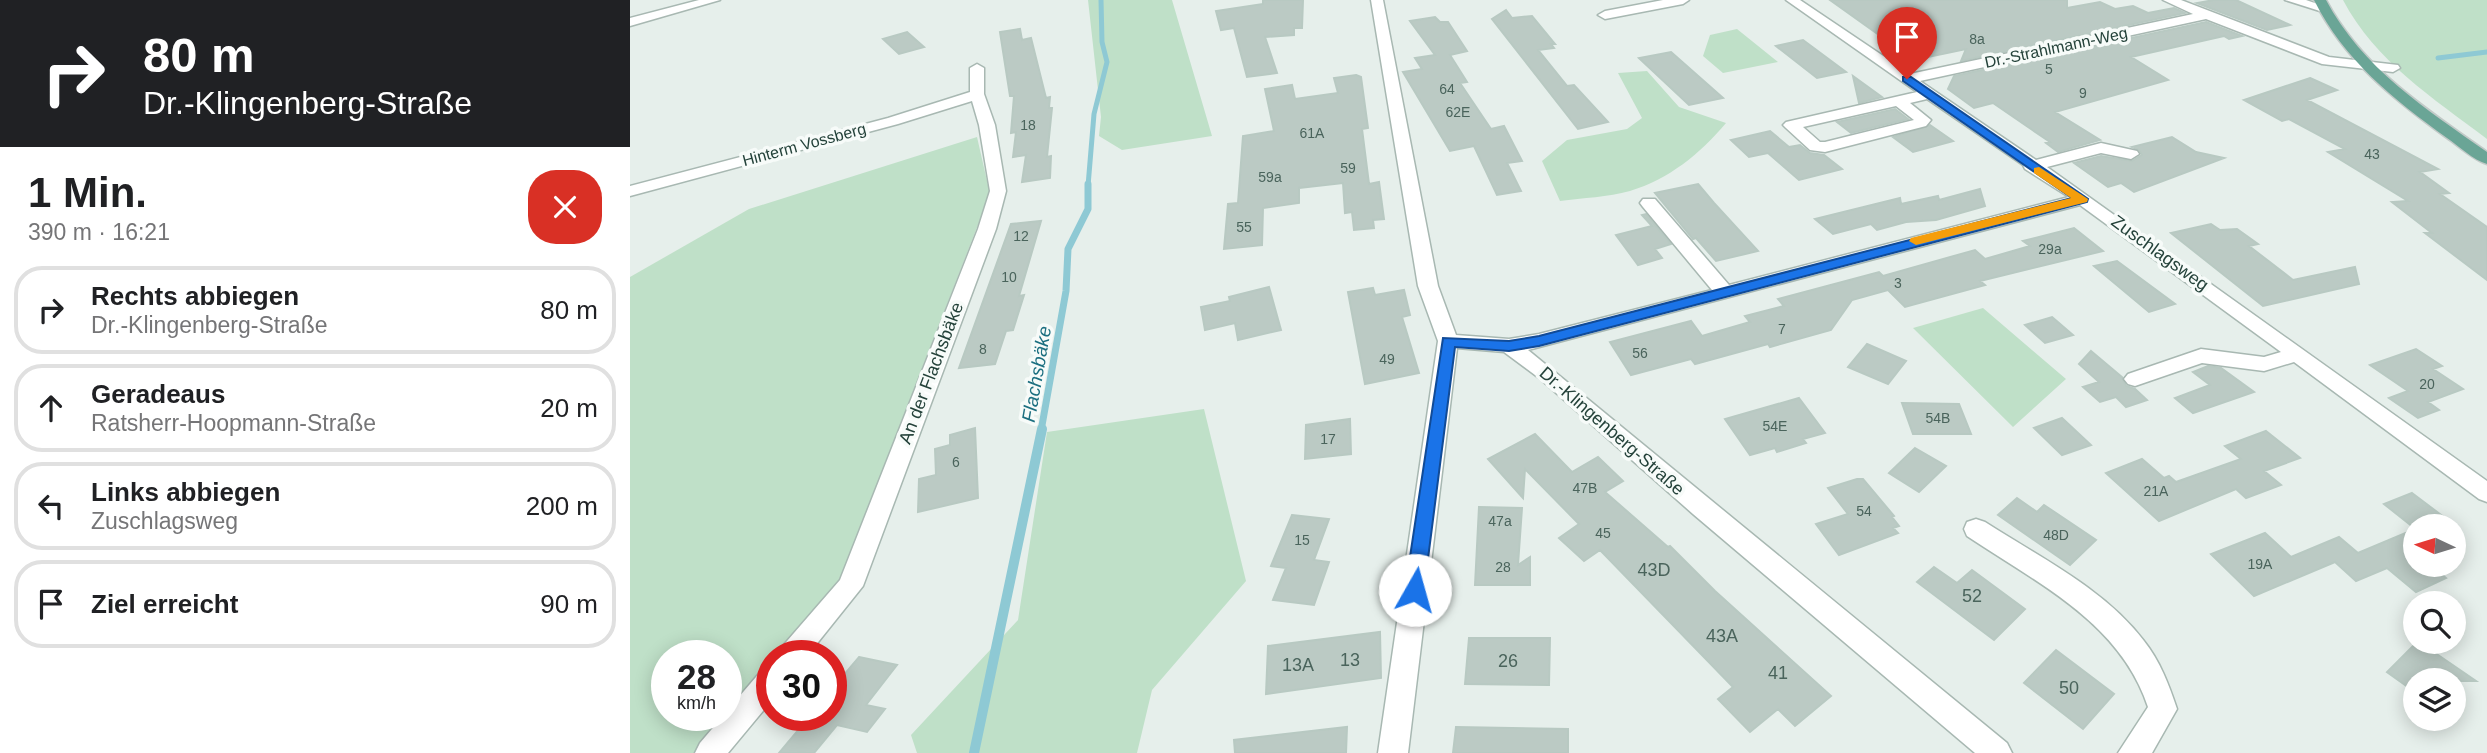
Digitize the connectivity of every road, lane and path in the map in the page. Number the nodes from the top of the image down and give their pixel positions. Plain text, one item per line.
1 (714, 0) edge
2 (1377, 0) edge
3 (1684, 0) edge
4 (1792, 0) edge
5 (2169, 0) edge
6 (2291, 0) edge
7 (2322, 4) edge
8 (1605, 15) dead end
9 (2205, 15) junction
10 (630, 22) edge
11 (2368, 66) junction
12 (977, 68) dead end
13 (2393, 68) dead end
14 (1907, 79) junction
15 (977, 94) junction
16 (1929, 94) junction
17 (1899, 101) junction
18 (2131, 154) dead end
19 (2487, 159) edge
20 (2031, 166) junction
21 (630, 191) edge
22 (2082, 199) junction
23 (1649, 203) dead end
24 (1724, 292) junction
25 (1448, 341) junction
26 (1509, 346) junction
27 (2299, 354) junction
28 (2135, 379) dead end
29 (2487, 493) edge
30 (1976, 529) dead end
31 (804, 640) edge
32 (756, 698) edge
33 (710, 753) edge
34 (1394, 753) edge
35 (1997, 753) edge
36 (2133, 753) edge

1 - 10 street
2 - 25 street
3 - 8 street
4 - 14 street, Zuschlagsweg
5 - 9 street
6 - 7 street
7 - 11 main road
9 - 11 street
9 - 14 street, Dr.-Strahlmann-Weg
11 - 13 street
11 - 19 main road
12 - 15 street, An der Flachsbäke
14 - 16 street, Zuschlagsweg
15 - 21 street, Hinterm Vossberg
15 - 31 street, An der Flachsbäke
16 - 17 street
16 - 20 street, Zuschlagsweg
17 - 17 street
18 - 20 street
20 - 22 street, Zuschlagsweg
22 - 24 street
22 - 27 street, Zuschlagsweg
23 - 24 street
24 - 26 street
25 - 26 street
25 - 34 street
26 - 35 street, Dr.-Klingenberg-Straße
27 - 28 street
27 - 29 street, Zuschlagsweg
30 - 36 street
32 - 33 street

